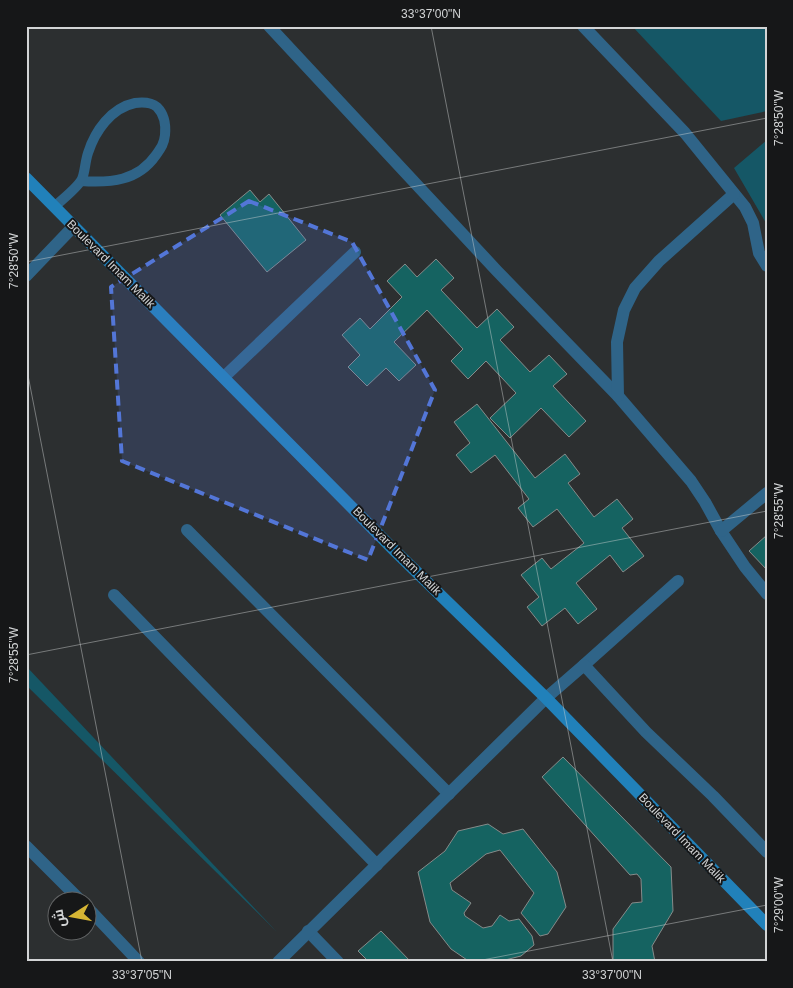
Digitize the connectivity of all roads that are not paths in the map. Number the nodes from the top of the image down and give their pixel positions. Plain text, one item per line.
1 (269, 26) edge
2 (584, 26) edge
3 (26, 178) edge
4 (81, 181) junction
5 (734, 194) junction
6 (55, 206) junction
7 (74, 226) junction
8 (355, 252) dead end
9 (767, 266) edge
10 (26, 276) edge
11 (224, 377) junction
12 (618, 396) junction
13 (767, 492) edge
14 (187, 530) dead end
15 (721, 531) junction
16 (678, 581) dead end
17 (767, 594) edge
18 (114, 595) dead end
19 (584, 665) junction
20 (546, 698) junction
21 (450, 794) junction
22 (26, 846) edge
23 (767, 852) edge
24 (377, 865) junction
25 (70, 890) edge
26 (98, 919) edge
27 (767, 925) edge
28 (308, 931) junction
29 (139, 962) edge
30 (278, 962) edge
31 (338, 962) edge

1 - 12 street
2 - 5 street
3 - 6 street, Boulevard Imam Malik
4 - 4 lane
4 - 6 lane
5 - 9 street
5 - 12 street
6 - 7 street, Boulevard Imam Malik
7 - 10 street
7 - 11 street, Boulevard Imam Malik
8 - 11 street
11 - 20 street, Boulevard Imam Malik
12 - 15 street
13 - 15 street
14 - 21 street
15 - 17 street
16 - 19 street
18 - 24 street
19 - 20 street
19 - 23 street
20 - 21 street
20 - 27 street, Boulevard Imam Malik
21 - 24 street
22 - 25 street
24 - 28 street
26 - 29 street
28 - 30 street
28 - 31 street

